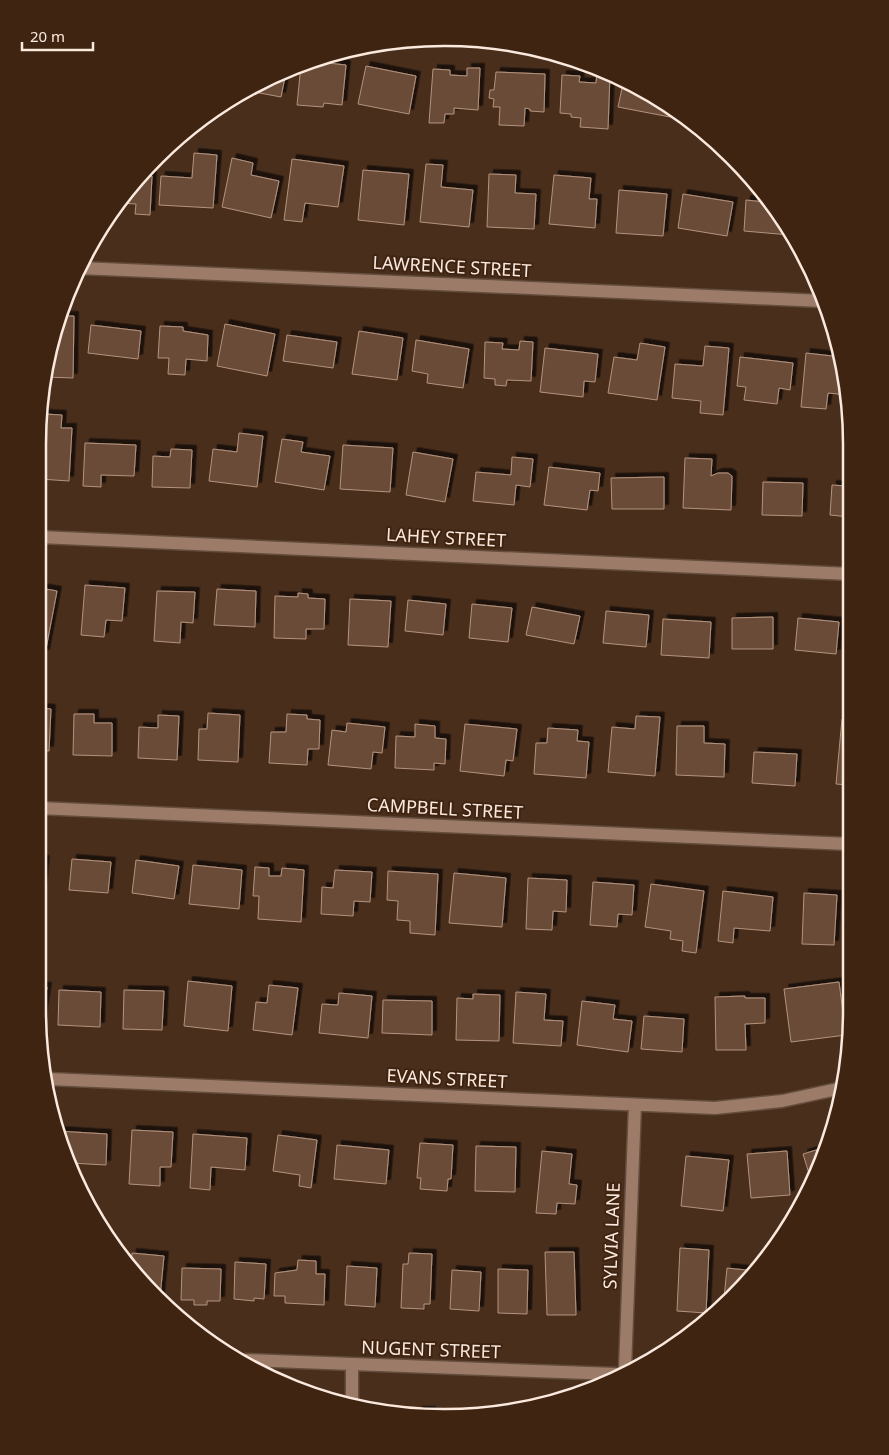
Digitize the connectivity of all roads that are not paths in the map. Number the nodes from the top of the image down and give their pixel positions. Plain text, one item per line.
1 (87, 268) edge
2 (816, 302) edge
3 (46, 537) edge
4 (843, 574) edge
5 (46, 808) edge
6 (843, 844) edge
7 (53, 1079) edge
8 (835, 1090) edge
9 (635, 1105) junction
10 (255, 1360) edge
11 (352, 1365) junction
12 (625, 1366) edge
13 (607, 1374) edge
14 (352, 1398) edge

1 - 2 street, LAWRENCE STREET
3 - 4 street, LAHEY STREET
5 - 6 street, CAMPBELL STREET
7 - 9 street, EVANS STREET
8 - 9 street, EVANS STREET
9 - 12 street, SYLVIA LANE
10 - 11 street, NUGENT STREET
11 - 13 street, NUGENT STREET
11 - 14 street

